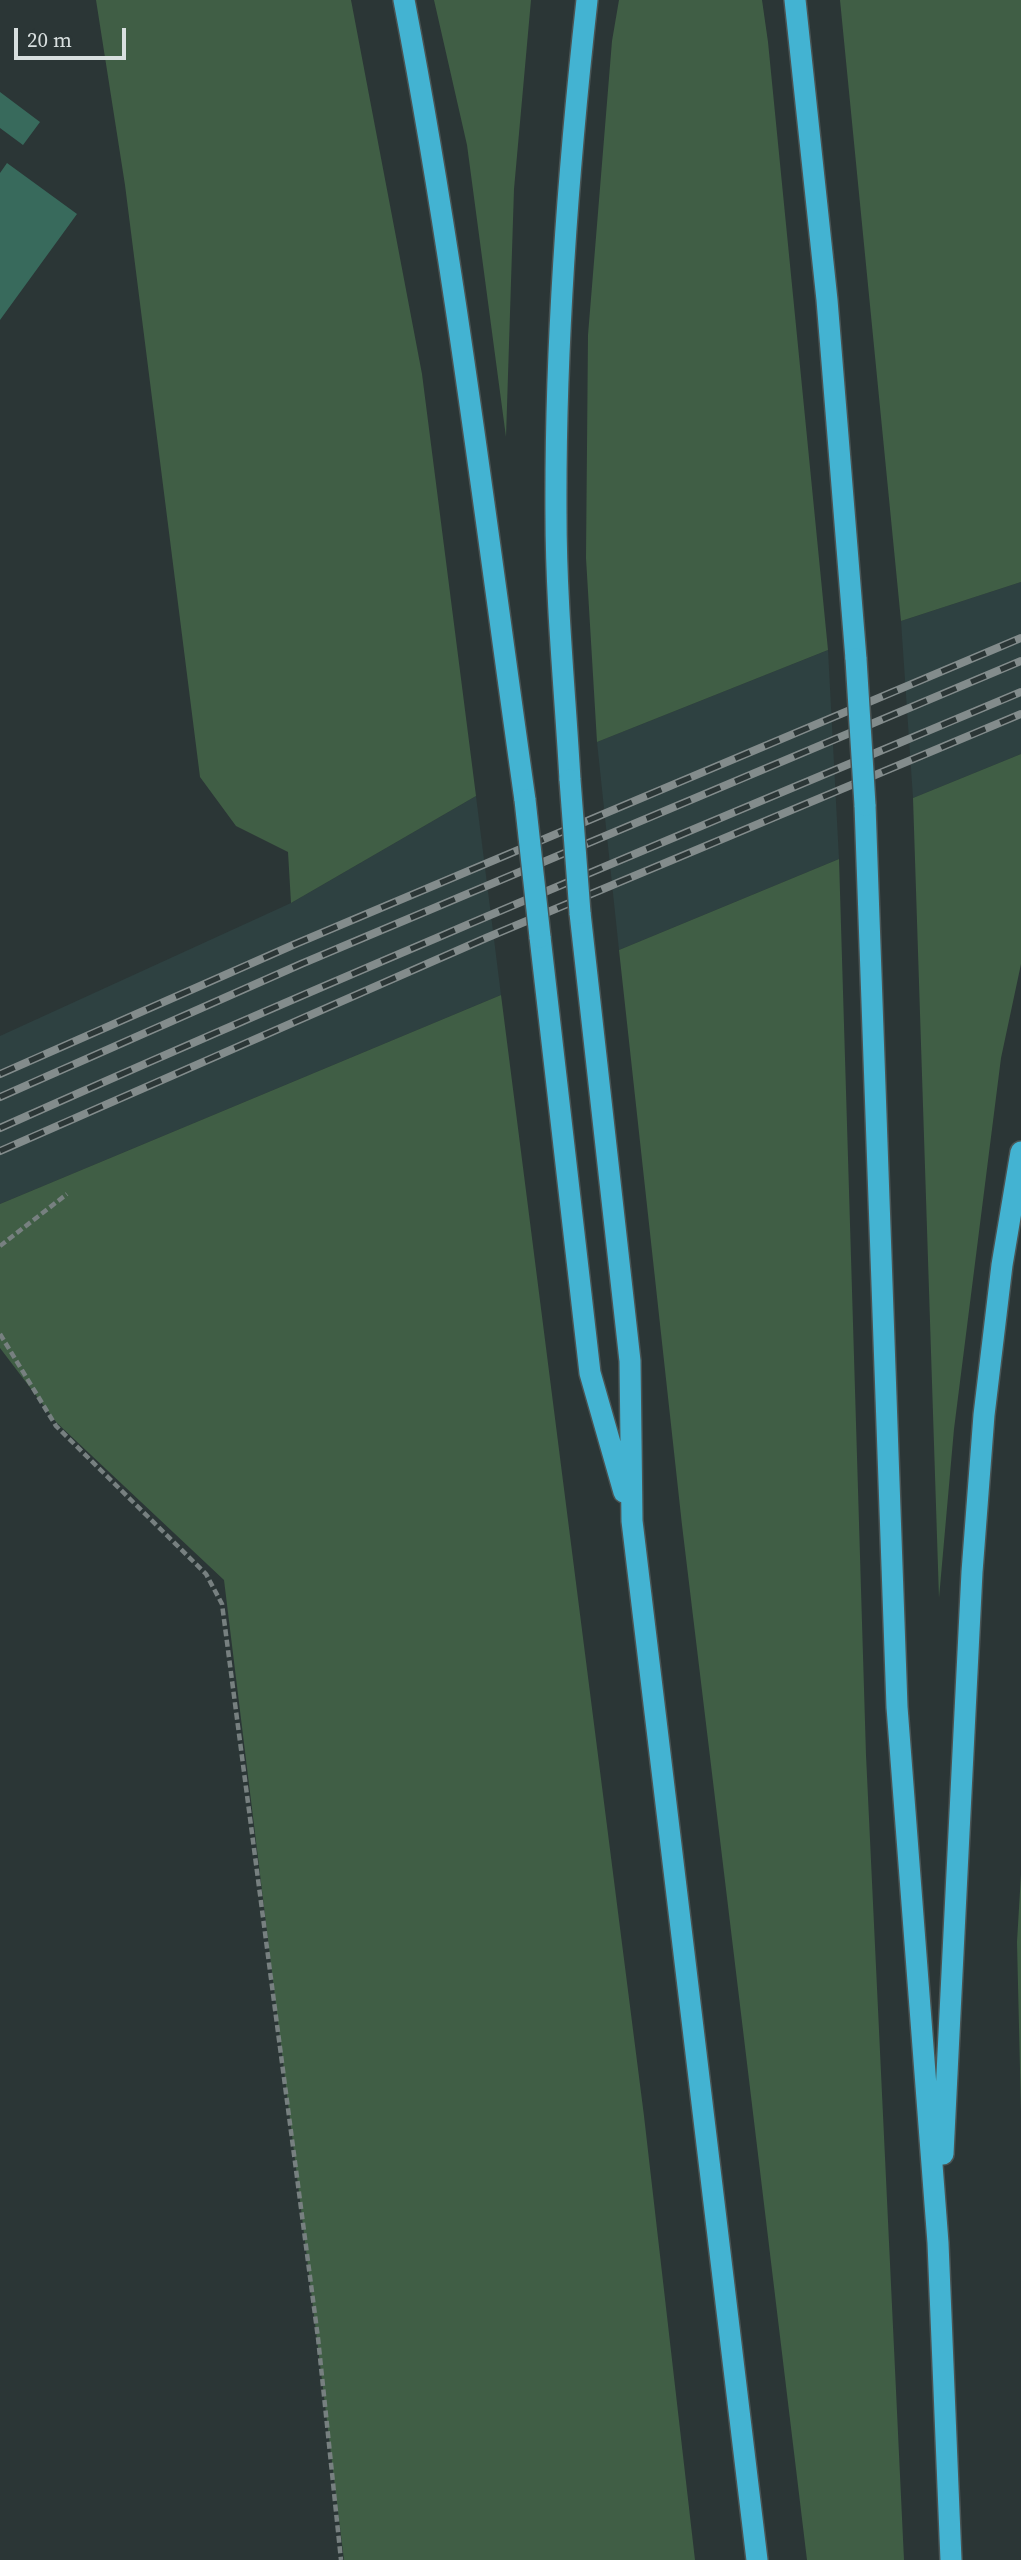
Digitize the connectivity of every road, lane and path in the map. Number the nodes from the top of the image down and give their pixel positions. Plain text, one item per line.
1 (404, 0) edge
2 (587, 0) edge
3 (795, 0) edge
4 (1021, 1152) edge
5 (67, 1195) dead end
6 (0, 1247) edge
7 (0, 1334) edge
8 (632, 1521) junction
9 (938, 2243) junction
10 (341, 2560) edge
11 (757, 2560) edge
12 (951, 2560) edge

1 - 8 highway, bridge
2 - 8 highway, bridge
3 - 9 highway, bridge
4 - 9 highway
5 - 6 path
7 - 10 path
8 - 11 highway
9 - 12 highway

